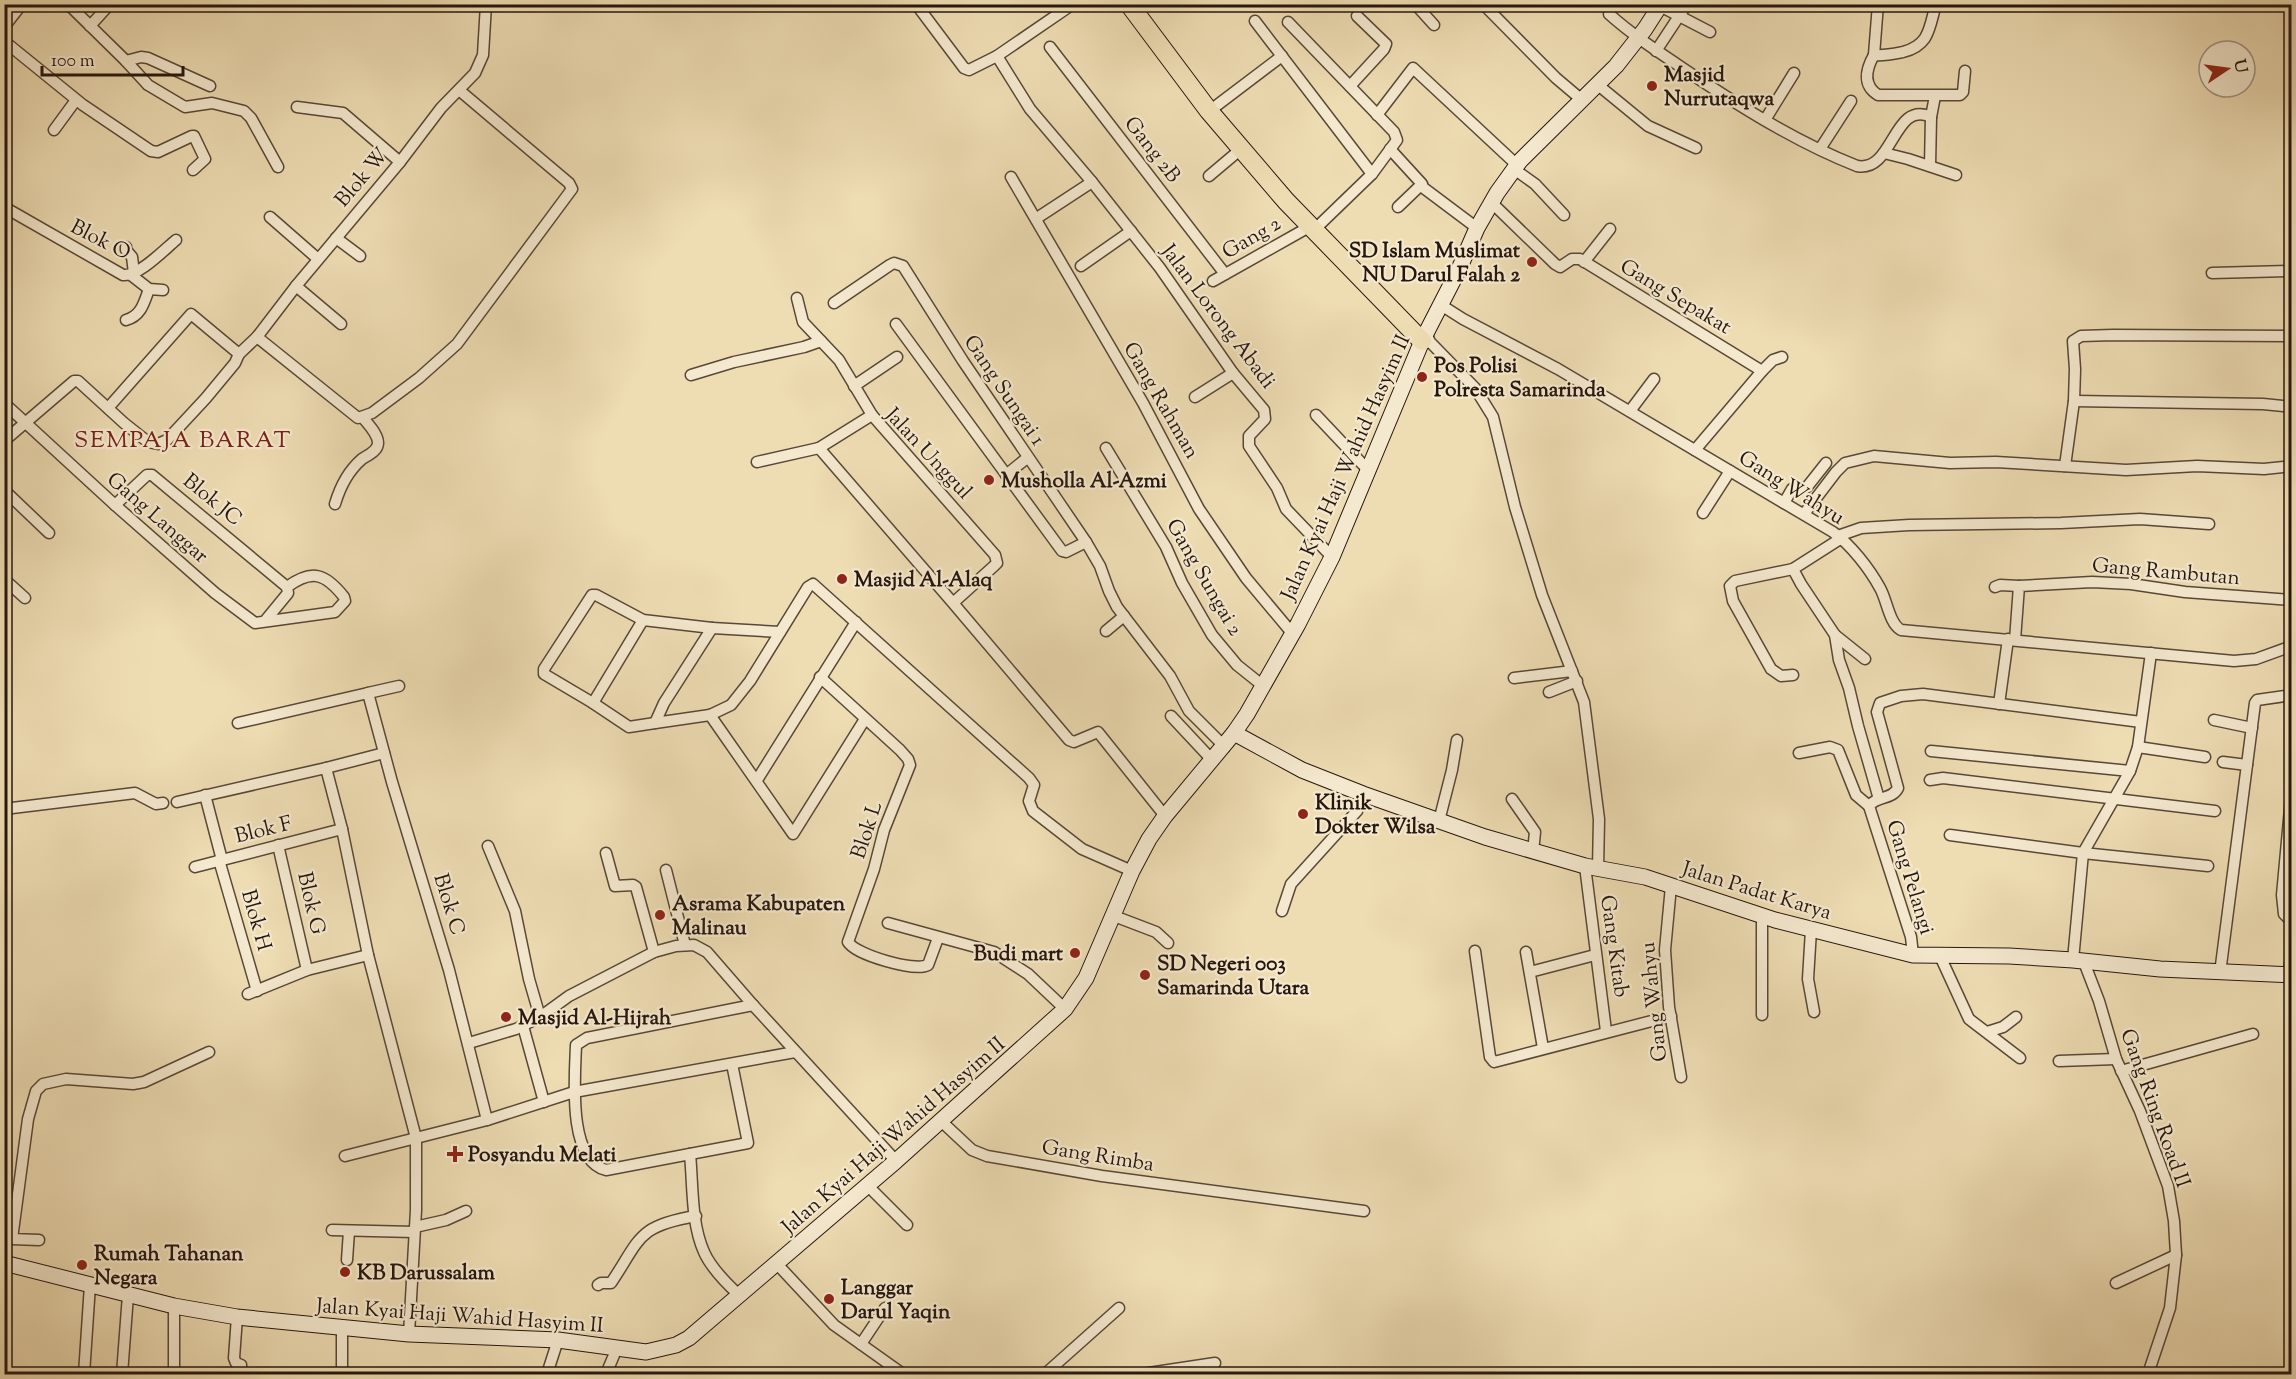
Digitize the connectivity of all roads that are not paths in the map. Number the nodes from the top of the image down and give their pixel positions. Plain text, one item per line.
1 (22, 4) edge
2 (68, 4) edge
3 (110, 4) edge
4 (486, 4) edge
5 (916, 4) edge
6 (1073, 4) edge
7 (1129, 4) edge
8 (1138, 4) edge
9 (1415, 4) edge
10 (1483, 4) edge
11 (1687, 4) edge
12 (1878, 4) edge
13 (1936, 4) edge
14 (1661, 5) edge
15 (1609, 14) dead end
16 (1357, 16) dead end
17 (1680, 16) junction
18 (1255, 21) dead end
19 (1288, 22) dead end
20 (1434, 25) dead end
21 (90, 26) junction
22 (4, 27) edge
23 (1710, 33) dead end
24 (1638, 39) junction
25 (4, 40) edge
26 (1050, 47) dead end
27 (1656, 51) junction
28 (1874, 55) junction
29 (997, 56) junction
30 (1282, 56) junction
31 (126, 61) junction
32 (1965, 71) dead end
33 (1794, 73) dead end
34 (1598, 85) junction
35 (210, 86) dead end
36 (1350, 86) junction
37 (459, 90) junction
38 (1935, 96) junction
39 (76, 100) junction
40 (1582, 100) junction
41 (1851, 101) dead end
42 (1216, 106) junction
43 (297, 107) dead end
44 (1377, 115) junction
45 (1931, 117) junction
46 (1765, 120) junction
47 (54, 130) dead end
48 (1393, 147) junction
49 (1695, 148) dead end
50 (1241, 149) junction
51 (1820, 149) junction
52 (1884, 153) junction
53 (400, 162) junction
54 (1930, 166) junction
55 (279, 167) dead end
56 (1515, 167) junction
57 (193, 170) dead end
58 (1372, 174) junction
59 (1956, 175) dead end
60 (1209, 176) dead end
61 (1011, 177) dead end
62 (1092, 182) junction
63 (1421, 186) junction
64 (1492, 203) junction
65 (4, 207) edge
66 (1398, 207) dead end
67 (1564, 215) dead end
68 (270, 217) dead end
69 (1037, 218) junction
70 (1314, 228) junction
71 (1478, 228) junction
72 (1610, 228) dead end
73 (1131, 231) junction
74 (336, 238) junction
75 (176, 240) dead end
76 (126, 247) dead end
77 (360, 256) dead end
78 (318, 259) junction
79 (1584, 262) junction
80 (1081, 266) dead end
81 (2292, 271) edge
82 (2212, 273) dead end
83 (133, 274) junction
84 (1225, 274) junction
85 (1213, 281) dead end
86 (296, 286) junction
87 (149, 290) junction
88 (163, 290) dead end
89 (797, 298) dead end
90 (834, 303) dead end
91 (1441, 305) junction
92 (126, 320) dead end
93 (341, 324) dead end
94 (896, 324) dead end
95 (2288, 336) dead end
96 (257, 337) junction
97 (1426, 339) junction
98 (821, 341) junction
99 (897, 357) dead end
100 (1782, 357) dead end
101 (237, 358) junction
102 (1762, 371) junction
103 (1233, 373) junction
104 (691, 375) dead end
105 (1654, 379) dead end
106 (854, 386) junction
107 (1196, 397) dead end
108 (2074, 401) junction
109 (4, 403) edge
110 (2292, 407) edge
111 (108, 408) junction
112 (1630, 411) junction
113 (872, 415) junction
114 (1316, 415) dead end
115 (363, 418) junction
116 (25, 422) junction
117 (4, 441) edge
118 (819, 448) junction
119 (1106, 448) dead end
120 (1695, 450) junction
121 (1027, 458) junction
122 (757, 462) dead end
123 (1826, 463) dead end
124 (2065, 466) junction
125 (2292, 466) edge
126 (1368, 470) junction
127 (1730, 471) junction
128 (1006, 475) junction
129 (4, 490) edge
130 (1784, 503) junction
131 (335, 504) dead end
132 (115, 506) junction
133 (1703, 513) dead end
134 (1804, 514) junction
135 (2209, 524) dead end
136 (49, 532) dead end
137 (1839, 538) junction
138 (1086, 542) junction
139 (1332, 557) junction
140 (1793, 569) junction
141 (4, 579) edge
142 (2019, 586) junction
143 (287, 587) junction
144 (1995, 587) dead end
145 (25, 598) dead end
146 (2292, 600) edge
147 (952, 603) junction
148 (1124, 616) junction
149 (643, 620) junction
150 (265, 621) junction
151 (856, 622) junction
152 (712, 628) junction
153 (1106, 631) dead end
154 (780, 632) junction
155 (1292, 633) junction
156 (1835, 636) junction
157 (2012, 640) junction
158 (2292, 646) edge
159 (2151, 653) junction
160 (1865, 659) dead end
161 (1793, 675) dead end
162 (1574, 676) junction
163 (820, 677) junction
164 (1514, 678) dead end
165 (1262, 685) junction
166 (399, 686) dead end
167 (1549, 692) dead end
168 (2292, 695) edge
169 (370, 697) junction
170 (593, 703) junction
171 (1999, 704) junction
172 (710, 715) junction
173 (1171, 716) dead end
174 (865, 720) junction
175 (2214, 720) dead end
176 (2141, 722) junction
177 (238, 723) dead end
178 (655, 723) junction
179 (2252, 728) junction
180 (1234, 733) junction
181 (1457, 740) dead end
182 (1225, 747) junction
183 (2138, 747) junction
184 (1931, 751) dead end
185 (384, 753) junction
186 (1799, 753) dead end
187 (2205, 757) dead end
188 (1212, 761) junction
189 (2223, 762) dead end
190 (2247, 765) junction
191 (326, 768) junction
192 (2130, 771) junction
193 (757, 780) junction
194 (1930, 780) dead end
195 (2292, 787) edge
196 (1363, 794) junction
197 (205, 795) junction
198 (1512, 799) dead end
199 (1879, 799) junction
200 (2114, 799) junction
201 (177, 801) dead end
202 (163, 803) dead end
203 (1869, 806) junction
204 (4, 809) edge
205 (2215, 811) dead end
206 (1165, 816) junction
207 (1439, 821) junction
208 (342, 829) junction
209 (1950, 835) dead end
210 (278, 845) junction
211 (488, 846) dead end
212 (1533, 852) junction
213 (606, 853) dead end
214 (2083, 853) junction
215 (220, 860) junction
216 (2208, 866) dead end
217 (195, 867) dead end
218 (1592, 867) junction
219 (666, 870) dead end
220 (1132, 871) junction
221 (1671, 886) junction
222 (1282, 911) dead end
223 (1114, 916) junction
224 (1762, 916) junction
225 (2292, 922) edge
226 (888, 923) dead end
227 (1811, 930) junction
228 (938, 938) junction
229 (1168, 943) dead end
230 (685, 945) junction
231 (1475, 951) dead end
232 (654, 952) junction
233 (1526, 952) dead end
234 (2292, 952) edge
235 (368, 955) junction
236 (1913, 955) junction
237 (1595, 956) junction
238 (1940, 956) junction
239 (2079, 961) junction
240 (307, 970) junction
241 (1530, 972) junction
242 (2220, 973) junction
243 (2290, 975) edge
244 (753, 1005) junction
245 (1065, 1010) junction
246 (1814, 1012) dead end
247 (1762, 1015) dead end
248 (1671, 1016) junction
249 (540, 1017) junction
250 (2016, 1017) dead end
251 (523, 1026) junction
252 (1606, 1031) junction
253 (1987, 1032) junction
254 (2253, 1034) dead end
255 (469, 1043) junction
256 (1543, 1048) junction
257 (210, 1052) dead end
258 (795, 1052) junction
259 (2020, 1058) dead end
260 (2116, 1059) junction
261 (2059, 1061) dead end
262 (732, 1064) junction
263 (2121, 1071) junction
264 (1681, 1077) dead end
265 (574, 1092) junction
266 (544, 1102) junction
267 (487, 1120) junction
268 (941, 1121) junction
269 (416, 1138) junction
270 (690, 1154) junction
271 (345, 1156) dead end
272 (896, 1161) junction
273 (868, 1186) junction
274 (466, 1211) dead end
275 (1365, 1211) dead end
276 (696, 1216) junction
277 (907, 1225) dead end
278 (415, 1229) junction
279 (332, 1230) dead end
280 (349, 1231) junction
281 (39, 1240) dead end
282 (2176, 1255) junction
283 (347, 1260) dead end
284 (4, 1263) edge
285 (777, 1264) junction
286 (2116, 1283) dead end
287 (90, 1285) junction
288 (598, 1285) dead end
289 (128, 1295) junction
290 (739, 1295) junction
291 (174, 1306) junction
292 (885, 1308) dead end
293 (1119, 1308) dead end
294 (237, 1317) junction
295 (342, 1328) junction
296 (409, 1334) junction
297 (558, 1340) junction
298 (861, 1344) junction
299 (616, 1348) junction
300 (1215, 1364) dead end
301 (84, 1374) edge
302 (122, 1374) edge
303 (174, 1374) edge
304 (241, 1374) edge
305 (342, 1374) edge
306 (547, 1374) edge
307 (606, 1374) edge
308 (903, 1374) edge
309 (1045, 1374) edge
310 (1142, 1374) edge
311 (2148, 1374) edge

1 - 22 street
2 - 21 street
3 - 21 street
4 - 37 street, Blok W
5 - 29 street
6 - 29 street
7 - 50 main road
8 - 42 main road
9 - 20 street
10 - 40 street
11 - 17 street
12 - 28 street
13 - 28 street
14 - 17 street
14 - 24 street, Jalan Kyai Haji Wahid Hasyim II
15 - 24 street
16 - 36 street
17 - 23 street
17 - 27 street
18 - 30 street
19 - 36 street
21 - 31 street
24 - 27 street
24 - 34 street, Jalan Kyai Haji Wahid Hasyim II
25 - 39 street
26 - 84 street, Gang 2B
27 - 46 street
28 - 38 street
29 - 62 street, Jalan Lorong Abadi
30 - 42 street
30 - 58 street
31 - 35 street
31 - 55 street
32 - 38 street
33 - 46 street
34 - 40 street, Jalan Kyai Haji Wahid Hasyim II
34 - 49 street
36 - 44 street
37 - 53 street, Blok W
37 - 115 street
38 - 45 street
39 - 47 street
39 - 57 street
40 - 56 street, Jalan Kyai Haji Wahid Hasyim II
41 - 51 street
42 - 70 main road
43 - 53 street
44 - 48 street
44 - 56 street
45 - 52 street
45 - 54 street
46 - 51 street
48 - 58 street, Gang 2
48 - 63 street
50 - 60 street
50 - 70 main road
51 - 52 street
52 - 54 street
53 - 74 street, Blok W
54 - 59 street
56 - 64 street, Jalan Kyai Haji Wahid Hasyim II
56 - 67 street
58 - 70 street, Gang 2
61 - 69 street, Gang Rahman
62 - 69 street
62 - 73 street, Jalan Lorong Abadi
63 - 66 street
63 - 71 street
64 - 71 street, Jalan Kyai Haji Wahid Hasyim II
64 - 79 street
65 - 83 street, Blok O
68 - 78 street
69 - 155 street, Gang Rahman
70 - 84 street, Gang 2
70 - 97 main road
71 - 91 street, Jalan Kyai Haji Wahid Hasyim II
72 - 79 street
73 - 80 street
73 - 103 street, Jalan Lorong Abadi
74 - 77 street
74 - 78 street, Blok W
75 - 83 street, Blok O
76 - 83 street
78 - 86 street, Blok W
79 - 102 street, Gang Sepakat
81 - 82 street
83 - 87 street
84 - 85 street, Gang 2
86 - 93 street
86 - 96 street, Blok W
87 - 88 street
87 - 92 street
89 - 98 street
90 - 121 street, Gang Sungai 1
91 - 97 street, Jalan Kyai Haji Wahid Hasyim II
91 - 112 street, Gang Wahyu
94 - 128 street
95 - 108 street
96 - 101 street, Blok W
96 - 115 street
97 - 126 street, Jalan Kyai Haji Wahid Hasyim II
97 - 162 street, Gang Kitab
98 - 104 street
98 - 106 street
99 - 106 street
100 - 102 street
101 - 111 street, Blok W
101 - 111 street
102 - 120 street
103 - 107 street
103 - 139 street, Jalan Lorong Abadi
105 - 112 street
106 - 113 street
108 - 110 street
108 - 124 street
109 - 116 street, Gang Langgar
111 - 116 street, Blok W
112 - 120 street, Gang Wahyu
113 - 118 street, Jalan Unggul
113 - 147 street, Jalan Unggul
114 - 126 street
115 - 131 street
116 - 117 street
116 - 132 street, Gang Langgar
118 - 122 street, Jalan Unggul
118 - 147 street
119 - 165 street, Gang Sungai 2
120 - 127 street, Gang Wahyu
121 - 128 street
121 - 138 street, Gang Sungai 1
123 - 130 street
124 - 125 street
124 - 134 street
126 - 139 street, Jalan Kyai Haji Wahid Hasyim II
127 - 130 street, Gang Wahyu
127 - 133 street
128 - 138 street
129 - 136 street
130 - 134 street, Gang Wahyu
132 - 143 street, Blok JC
132 - 150 street, Gang Langgar
134 - 137 street, Gang Wahyu
135 - 137 street
137 - 140 street
137 - 157 street, Gang Wahyu
138 - 148 street, Gang Sungai 1
139 - 155 street, Jalan Kyai Haji Wahid Hasyim II
140 - 156 street
140 - 161 street
141 - 145 street
142 - 144 street, Gang Rambutan
142 - 146 street, Gang Rambutan
142 - 157 street
143 - 150 street
143 - 150 street
147 - 206 street
148 - 153 street
148 - 182 street, Gang Sungai 1
149 - 152 street
149 - 170 street
149 - 170 street
151 - 154 street
151 - 163 street
151 - 220 street
152 - 154 street
152 - 178 street
154 - 172 street
155 - 165 street, Jalan Kyai Haji Wahid Hasyim II
156 - 160 street
156 - 199 street
157 - 159 street, Gang Wahyu
157 - 171 street
158 - 159 street, Gang Wahyu
159 - 176 street
162 - 164 street
162 - 167 street
162 - 218 street, Gang Kitab
163 - 174 street
163 - 193 street
165 - 180 street, Jalan Kyai Haji Wahid Hasyim II
166 - 169 street
168 - 179 street
169 - 177 street
169 - 185 street, Blok C
170 - 178 street
171 - 176 street
171 - 199 street, Gang Pelangi
172 - 178 street
172 - 193 street
173 - 188 street
174 - 193 street
174 - 228 street, Blok L
175 - 179 street
176 - 183 street
179 - 190 street
180 - 182 street, Jalan Kyai Haji Wahid Hasyim II
180 - 196 street, Jalan Padat Karya
181 - 207 street
182 - 188 street, Jalan Kyai Haji Wahid Hasyim II
183 - 187 street
183 - 192 street
184 - 192 street
185 - 191 street
185 - 255 street, Blok C
186 - 203 street
188 - 206 street, Jalan Kyai Haji Wahid Hasyim II
189 - 190 street
190 - 242 street
191 - 197 street
191 - 208 street
192 - 200 street
194 - 200 street
195 - 225 street
196 - 207 street, Jalan Padat Karya
196 - 222 street
197 - 201 street
197 - 215 street, Blok H
198 - 212 street
199 - 203 street, Gang Pelangi
200 - 205 street
200 - 214 street
202 - 204 street
203 - 236 street, Gang Pelangi
206 - 220 street, Jalan Kyai Haji Wahid Hasyim II
207 - 212 street, Jalan Padat Karya
208 - 210 street, Blok F
208 - 235 street
209 - 214 street
210 - 215 street, Blok F
210 - 240 street, Blok G
211 - 249 street
212 - 218 street, Jalan Padat Karya
213 - 232 street
214 - 216 street
214 - 239 street
215 - 217 street, Blok F
215 - 240 street, Blok H
218 - 221 street, Jalan Padat Karya
218 - 237 street, Gang Kitab
219 - 230 street
220 - 223 street, Jalan Kyai Haji Wahid Hasyim II
221 - 224 street, Jalan Padat Karya
221 - 248 street, Gang Wahyu
223 - 229 street
223 - 245 street, Jalan Kyai Haji Wahid Hasyim II
224 - 227 street, Jalan Padat Karya
224 - 247 street
226 - 228 street
227 - 236 street, Jalan Padat Karya
227 - 246 street
228 - 245 street
230 - 232 street
230 - 244 street
231 - 256 street
232 - 249 street
233 - 241 street
234 - 243 street
235 - 240 street
235 - 269 street
236 - 238 street, Jalan Padat Karya
237 - 241 street
237 - 252 street, Gang Kitab
238 - 239 street, Jalan Padat Karya
238 - 253 street
239 - 242 street, Jalan Padat Karya
239 - 260 street, Gang Ring Road II
241 - 256 street
242 - 243 street, Jalan Padat Karya
244 - 258 street
244 - 265 street
245 - 268 street, Jalan Kyai Haji Wahid Hasyim II
248 - 252 street
248 - 264 street, Gang Wahyu
249 - 251 street
250 - 253 street
251 - 255 street
251 - 266 street
252 - 256 street
253 - 259 street
254 - 263 street
255 - 267 street, Blok C
257 - 281 street
258 - 262 street
258 - 272 street
260 - 261 street
260 - 263 street, Gang Ring Road II
262 - 265 street
262 - 270 street
263 - 282 street, Gang Ring Road II
265 - 266 street
265 - 270 street
266 - 267 street
267 - 269 street
268 - 272 street, Jalan Kyai Haji Wahid Hasyim II
268 - 275 street, Gang Rimba
269 - 271 street
269 - 278 street
270 - 276 street
272 - 273 street, Jalan Kyai Haji Wahid Hasyim II
273 - 277 street
273 - 285 street, Jalan Kyai Haji Wahid Hasyim II
274 - 278 street
276 - 288 street
276 - 290 street
278 - 280 street
278 - 296 street
279 - 280 street
280 - 283 street
282 - 286 street
282 - 311 street, Gang Ring Road II
284 - 287 street, Jalan Kyai Haji Wahid Hasyim II
285 - 290 street, Jalan Kyai Haji Wahid Hasyim II
285 - 298 street
287 - 289 street, Jalan Kyai Haji Wahid Hasyim II
287 - 301 street
289 - 291 street, Jalan Kyai Haji Wahid Hasyim II
289 - 302 street
290 - 299 street, Jalan Kyai Haji Wahid Hasyim II
291 - 294 street, Jalan Kyai Haji Wahid Hasyim II
291 - 303 street
292 - 298 street
293 - 309 street
294 - 295 street, Jalan Kyai Haji Wahid Hasyim II
294 - 304 street
295 - 296 street, Jalan Kyai Haji Wahid Hasyim II
295 - 305 street
296 - 297 street, Jalan Kyai Haji Wahid Hasyim II
297 - 299 street, Jalan Kyai Haji Wahid Hasyim II
297 - 306 street
298 - 308 street
299 - 307 street
300 - 310 street

